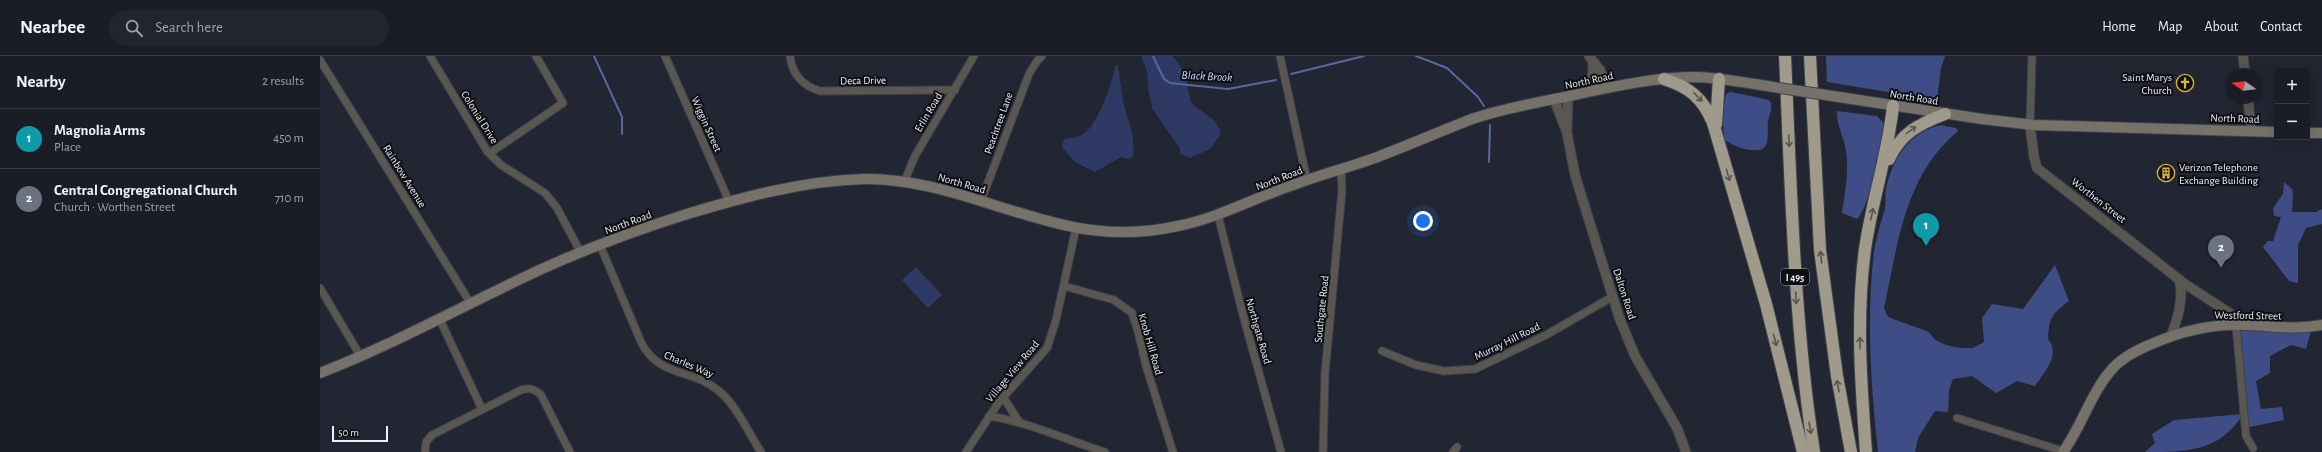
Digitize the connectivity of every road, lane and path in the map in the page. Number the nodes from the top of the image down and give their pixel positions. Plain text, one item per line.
1 (430, 56) edge
2 (536, 56) edge
3 (665, 56) edge
4 (790, 56) edge
5 (974, 56) edge
6 (1042, 56) edge
7 (1280, 56) edge
8 (1785, 56) edge
9 (1810, 56) edge
10 (2032, 56) edge
11 (2242, 56) edge
12 (320, 60) edge
13 (1591, 60) edge
14 (2244, 68) edge
15 (1664, 79) junction
16 (1719, 79) junction
17 (1607, 88) junction
18 (955, 90) junction
19 (1592, 91) junction
20 (1568, 96) junction
21 (1554, 99) junction
22 (2249, 104) edge
23 (1893, 106) junction
24 (1945, 114) junction
25 (2030, 125) junction
26 (2251, 131) junction
27 (2274, 132) edge
28 (1567, 133) junction
29 (2310, 133) edge
30 (2322, 133) edge
31 (1717, 137) junction
32 (490, 153) junction
33 (1341, 169) junction
34 (1307, 180) junction
35 (904, 182) junction
36 (1879, 187) junction
37 (981, 201) junction
38 (729, 202) junction
39 (1218, 215) junction
40 (1076, 228) junction
41 (600, 245) junction
42 (581, 253) junction
43 (2179, 279) junction
44 (1064, 286) junction
45 (320, 288) edge
46 (1612, 297) junction
47 (471, 304) junction
48 (440, 320) junction
49 (2236, 325) junction
50 (2248, 325) junction
51 (2322, 325) edge
52 (2170, 336) junction
53 (1382, 351) dead end
54 (361, 357) junction
55 (320, 373) edge
56 (1003, 397) junction
57 (482, 409) junction
58 (989, 416) junction
59 (1957, 418) dead end
60 (1018, 420) junction
61 (2253, 448) dead end
62 (1100, 451) edge
63 (425, 452) edge
64 (570, 452) edge
65 (761, 452) edge
66 (966, 452) edge
67 (1173, 452) edge
68 (1280, 452) edge
69 (1323, 452) edge
70 (1686, 452) edge
71 (1803, 452) edge
72 (1814, 452) edge
73 (1850, 452) edge
74 (1866, 452) edge
75 (2063, 452) edge

1 - 32 street, Colonial Drive
2 - 32 street
3 - 38 street, Wiggin Street
4 - 18 street, Deca Drive
5 - 18 street, Erlin Road
6 - 37 street, Peachtree Lane
7 - 34 street
8 -> 72 highway, I 495
73 -> 9 highway, I 495
10 - 25 street
11 - 14 street
12 - 47 street, Rainbow Avenue
13 - 17 street
13 - 19 street
15 - 16 main road, North Road
15 - 17 main road, North Road
15 -> 31 highway
16 - 23 main road, North Road, bridge
16 - 31 highway
17 - 19 main road, North Road
18 - 35 street, Erlin Road
19 - 20 main road, North Road
20 - 21 main road, North Road
20 - 28 street, Dalton Road
21 - 28 street, Dalton Road
21 - 33 main road, North Road
22 - 26 street
23 - 24 main road, North Road
23 - 36 highway
24 - 25 main road, North Road
36 -> 24 highway
25 - 26 main road, North Road
25 - 43 street, Worthen Street
26 - 27 main road, North Road
28 - 46 street, Dalton Road
29 - 30 main road
31 -> 71 highway
32 - 42 street, Colonial Drive
33 - 34 main road, North Road
33 - 69 street, Southgate Road
34 - 39 main road, North Road
35 - 37 main road, North Road
35 - 38 main road, North Road
74 -> 36 highway
37 - 40 main road, North Road
38 - 41 main road, North Road
39 - 40 main road, North Road
39 - 68 street, Northgate Road
40 - 44 street, Village View Road
41 - 42 main road, North Road
41 - 65 street, Charles Way
42 - 47 main road, North Road
43 - 50 street, Worthen Street
43 - 52 street
44 - 56 street, Village View Road
44 - 67 street, Knob Hill Road
45 - 54 street
46 - 53 street, Murray Hill Road
46 - 70 street, Dalton Road
47 - 48 main road, North Road
48 - 54 main road, North Road
48 - 57 street
49 - 50 main road, Westford Street
49 - 52 main road, Westford Street
49 - 61 street
50 - 51 main road, Westford Street
52 - 75 main road, Westford Street
54 - 55 main road, North Road
56 - 58 street, Village View Road
56 - 60 street
57 - 63 street
57 - 64 street
58 - 60 street
58 - 66 street, Village View Road
59 - 75 street
60 - 62 street

